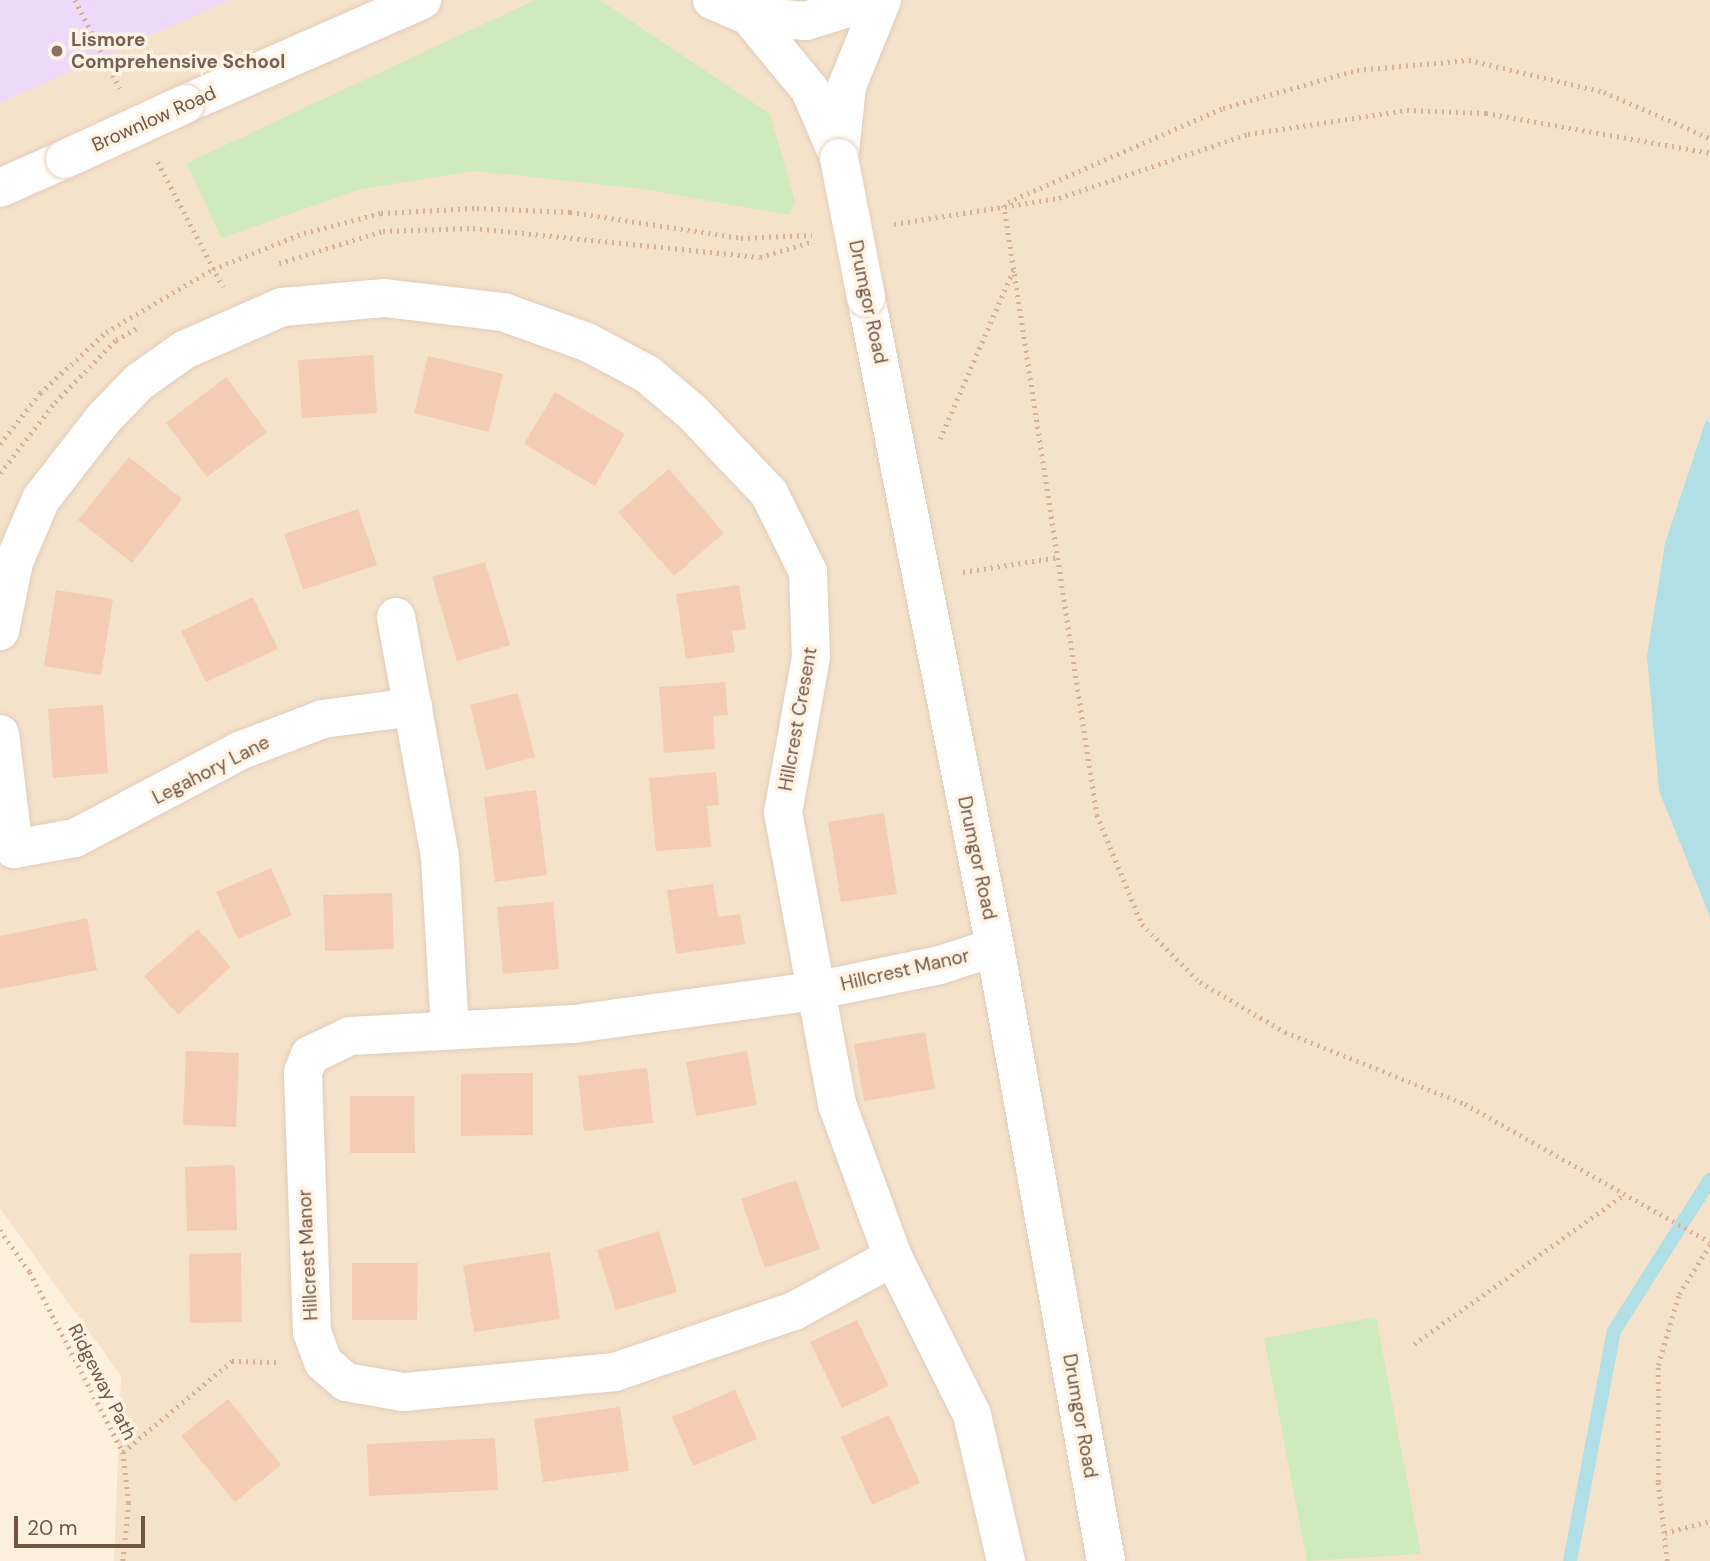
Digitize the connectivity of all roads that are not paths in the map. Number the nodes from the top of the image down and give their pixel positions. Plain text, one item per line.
1 (422, 0) edge
2 (712, 0) edge
3 (873, 0) edge
4 (882, 0) edge
5 (749, 16) junction
6 (839, 158) junction
7 (0, 188) edge
8 (396, 617) dead end
9 (0, 631) edge
10 (413, 707) junction
11 (0, 734) edge
12 (995, 947) junction
13 (814, 991) junction
14 (450, 1028) junction
15 (893, 1257) junction
16 (1006, 1561) edge
17 (1106, 1561) edge

1 - 7 street, Brownlow Road, bridge
2 - 5 street
3 - 5 street
4 - 6 street, Drumgor Road
5 - 6 street, Drumgor Road
6 - 12 street, Drumgor Road, bridge
8 - 10 street
9 - 13 street, Hillcrest Cresent
10 - 11 street, Legahory Lane
10 - 14 street
12 - 13 street, Hillcrest Manor
12 - 17 street, Drumgor Road
13 - 14 street, Hillcrest Manor
13 - 15 street, Hillcrest Manor
14 - 15 street, Hillcrest Manor
15 - 16 street, Hillcrest Manor

